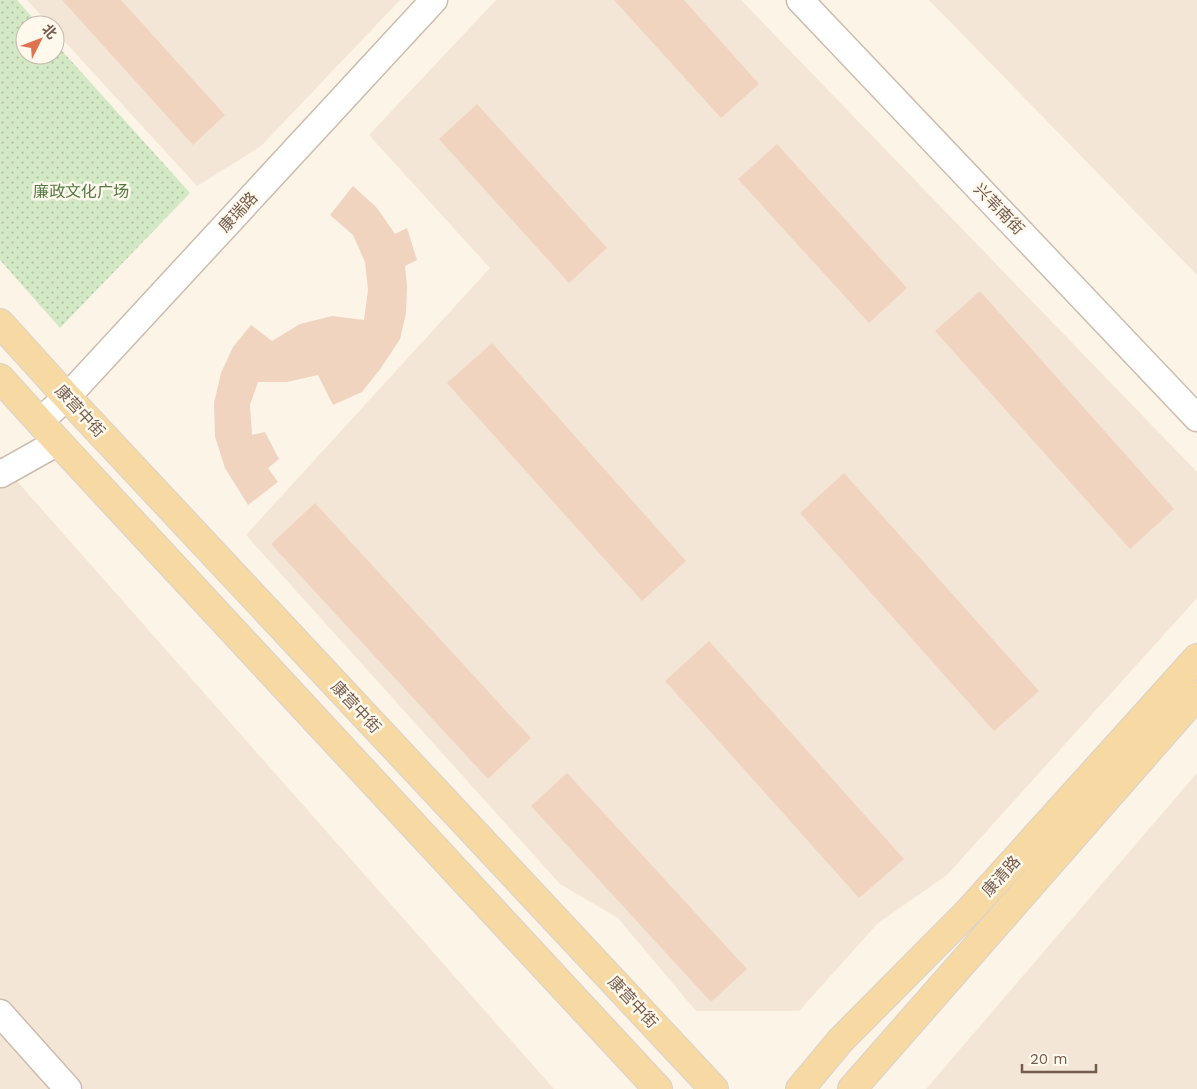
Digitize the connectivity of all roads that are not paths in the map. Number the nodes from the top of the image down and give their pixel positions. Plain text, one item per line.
1 (434, 0) edge
2 (800, 0) edge
3 (0, 323) edge
4 (0, 378) edge
5 (67, 397) junction
6 (1197, 418) edge
7 (40, 422) junction
8 (58, 442) junction
9 (0, 472) edge
10 (1197, 658) edge
11 (1197, 695) edge
12 (0, 1013) edge
13 (68, 1089) edge
14 (658, 1089) edge
15 (714, 1089) edge
16 (800, 1089) edge
17 (852, 1089) edge

1 - 5 street, 康瑞路
2 - 6 street, 兴苇南街
3 - 5 main road, 康营中街
4 - 7 main road
5 - 7 street, 康瑞路
5 - 15 main road, 康营中街
7 - 8 main road
8 - 9 street
8 - 14 main road
10 - 16 main road, 康清路
11 - 17 main road, 康清路
12 - 13 street

